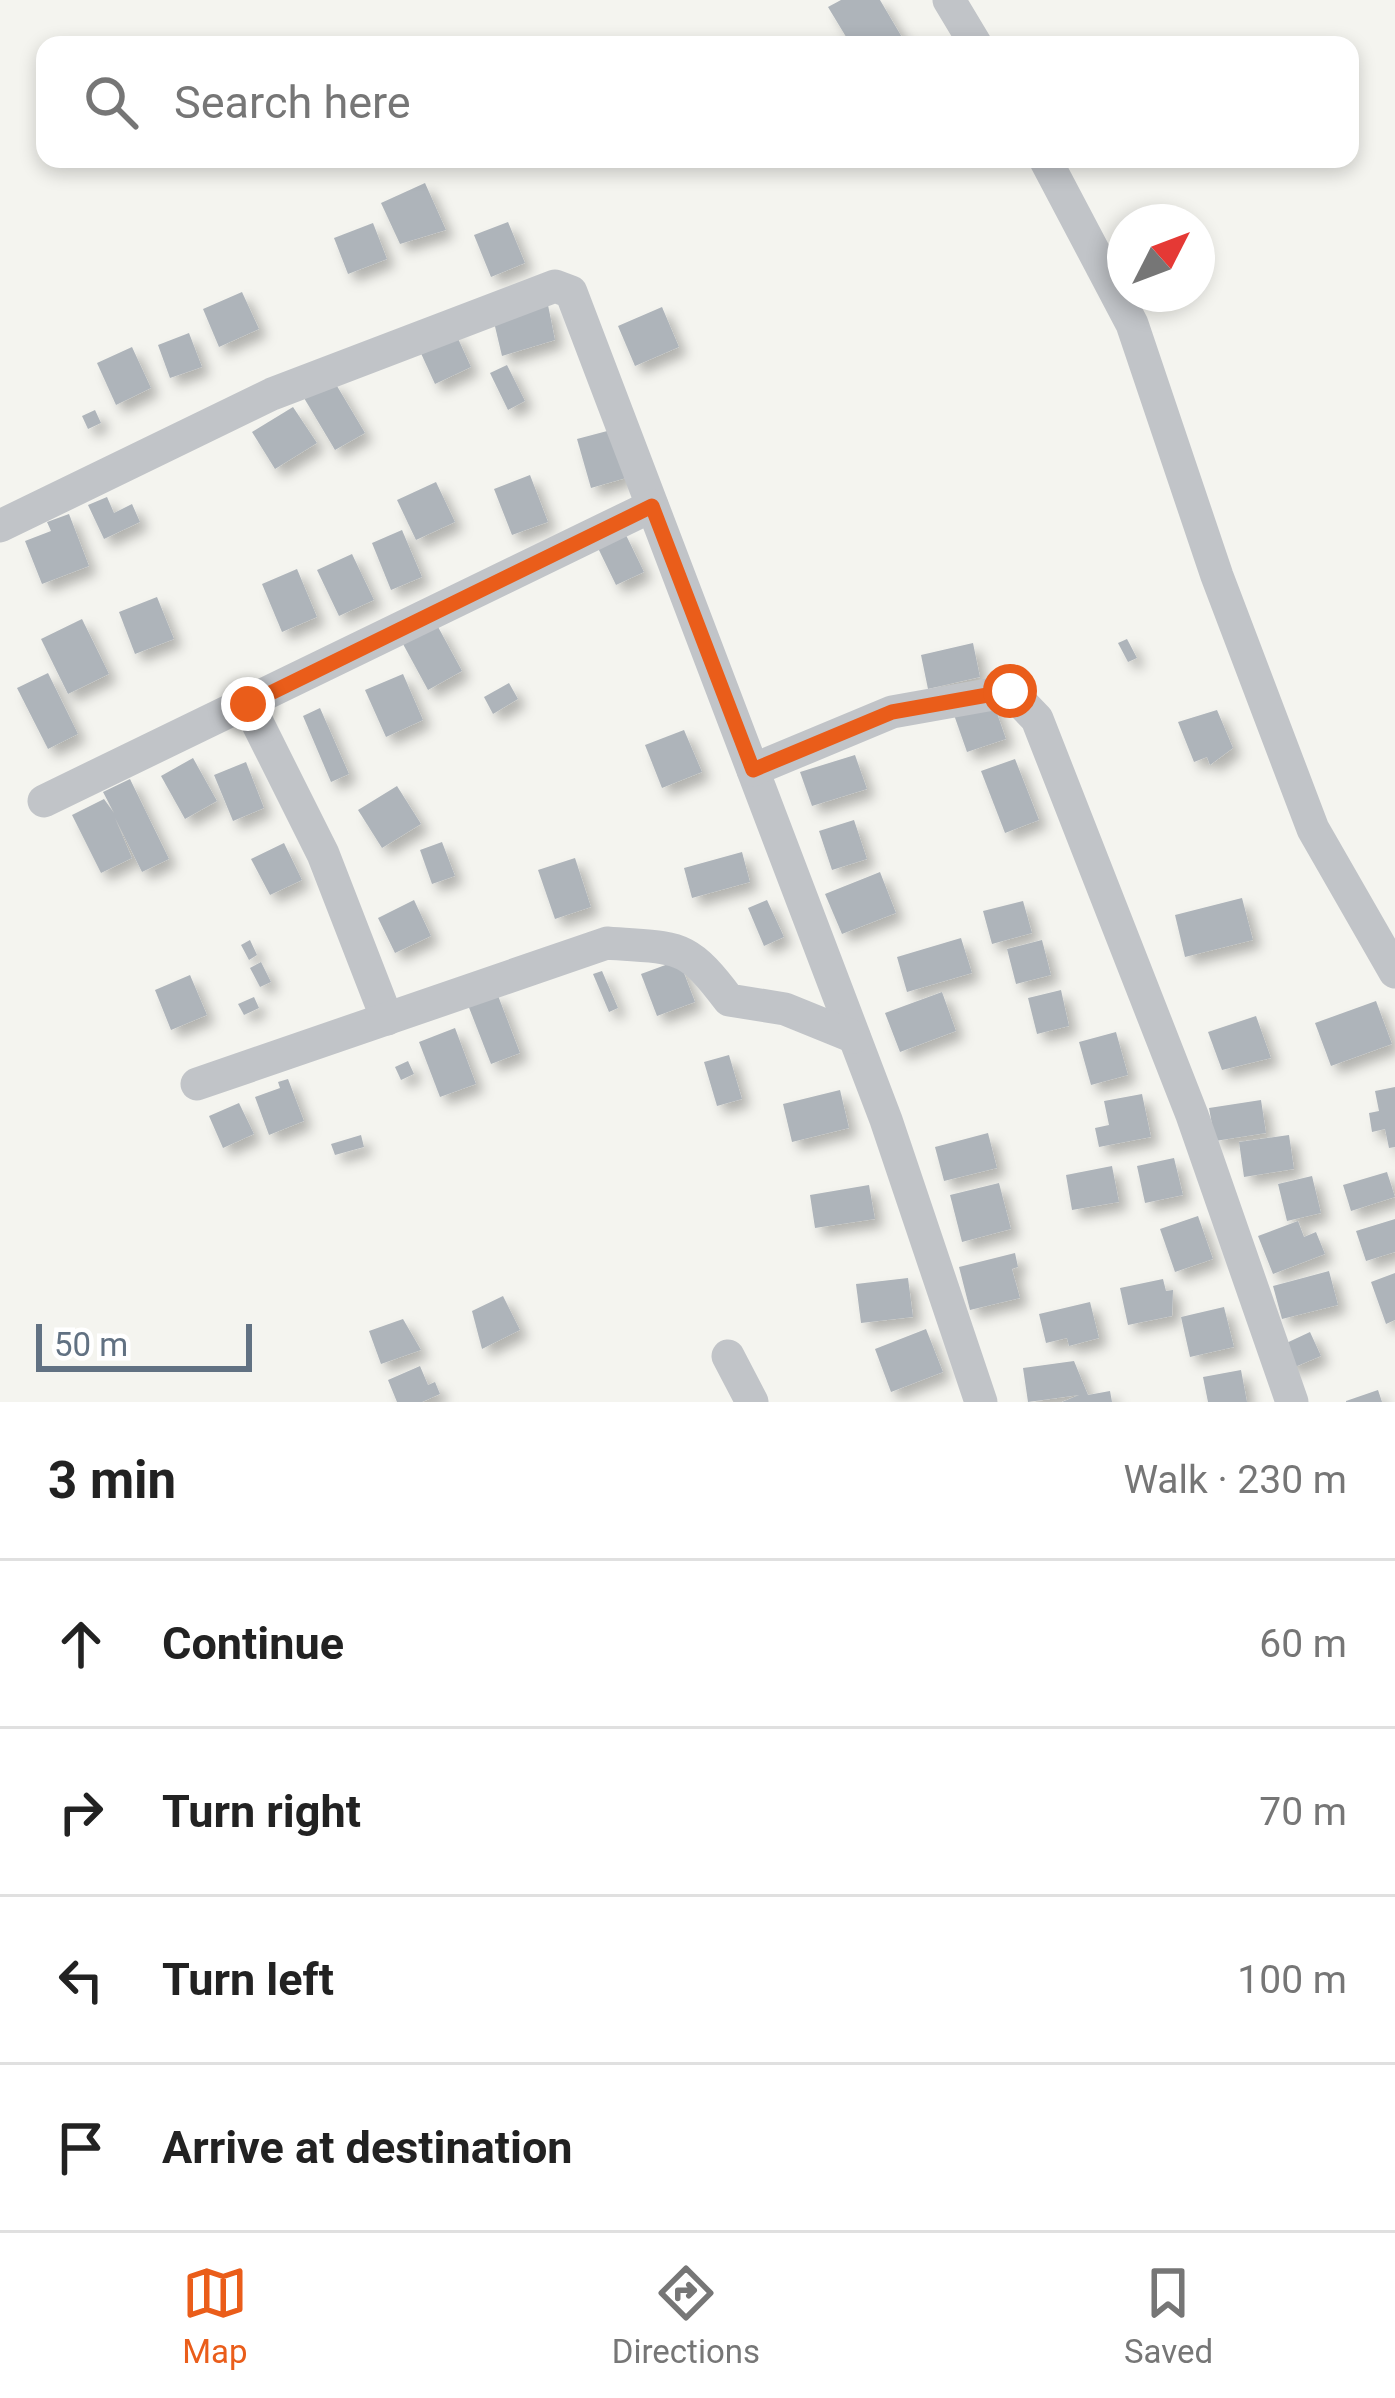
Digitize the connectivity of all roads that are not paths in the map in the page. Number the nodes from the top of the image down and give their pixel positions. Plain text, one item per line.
1 (949, 0) edge
2 (971, 36) edge
3 (1050, 168) edge
4 (652, 506) junction
5 (0, 526) edge
6 (248, 704) junction
7 (753, 770) junction
8 (44, 801) dead end
9 (1395, 972) edge
10 (387, 1018) junction
11 (854, 1037) junction
12 (196, 1084) dead end
13 (728, 1356) dead end
14 (752, 1402) edge
15 (981, 1402) edge
16 (1292, 1402) edge

1 - 2 street
3 - 9 street
4 - 5 street
4 - 6 street
4 - 7 street
6 - 8 street
6 - 10 street
7 - 11 street
7 - 16 street
10 - 11 street
10 - 12 street
11 - 15 street
13 - 14 street

